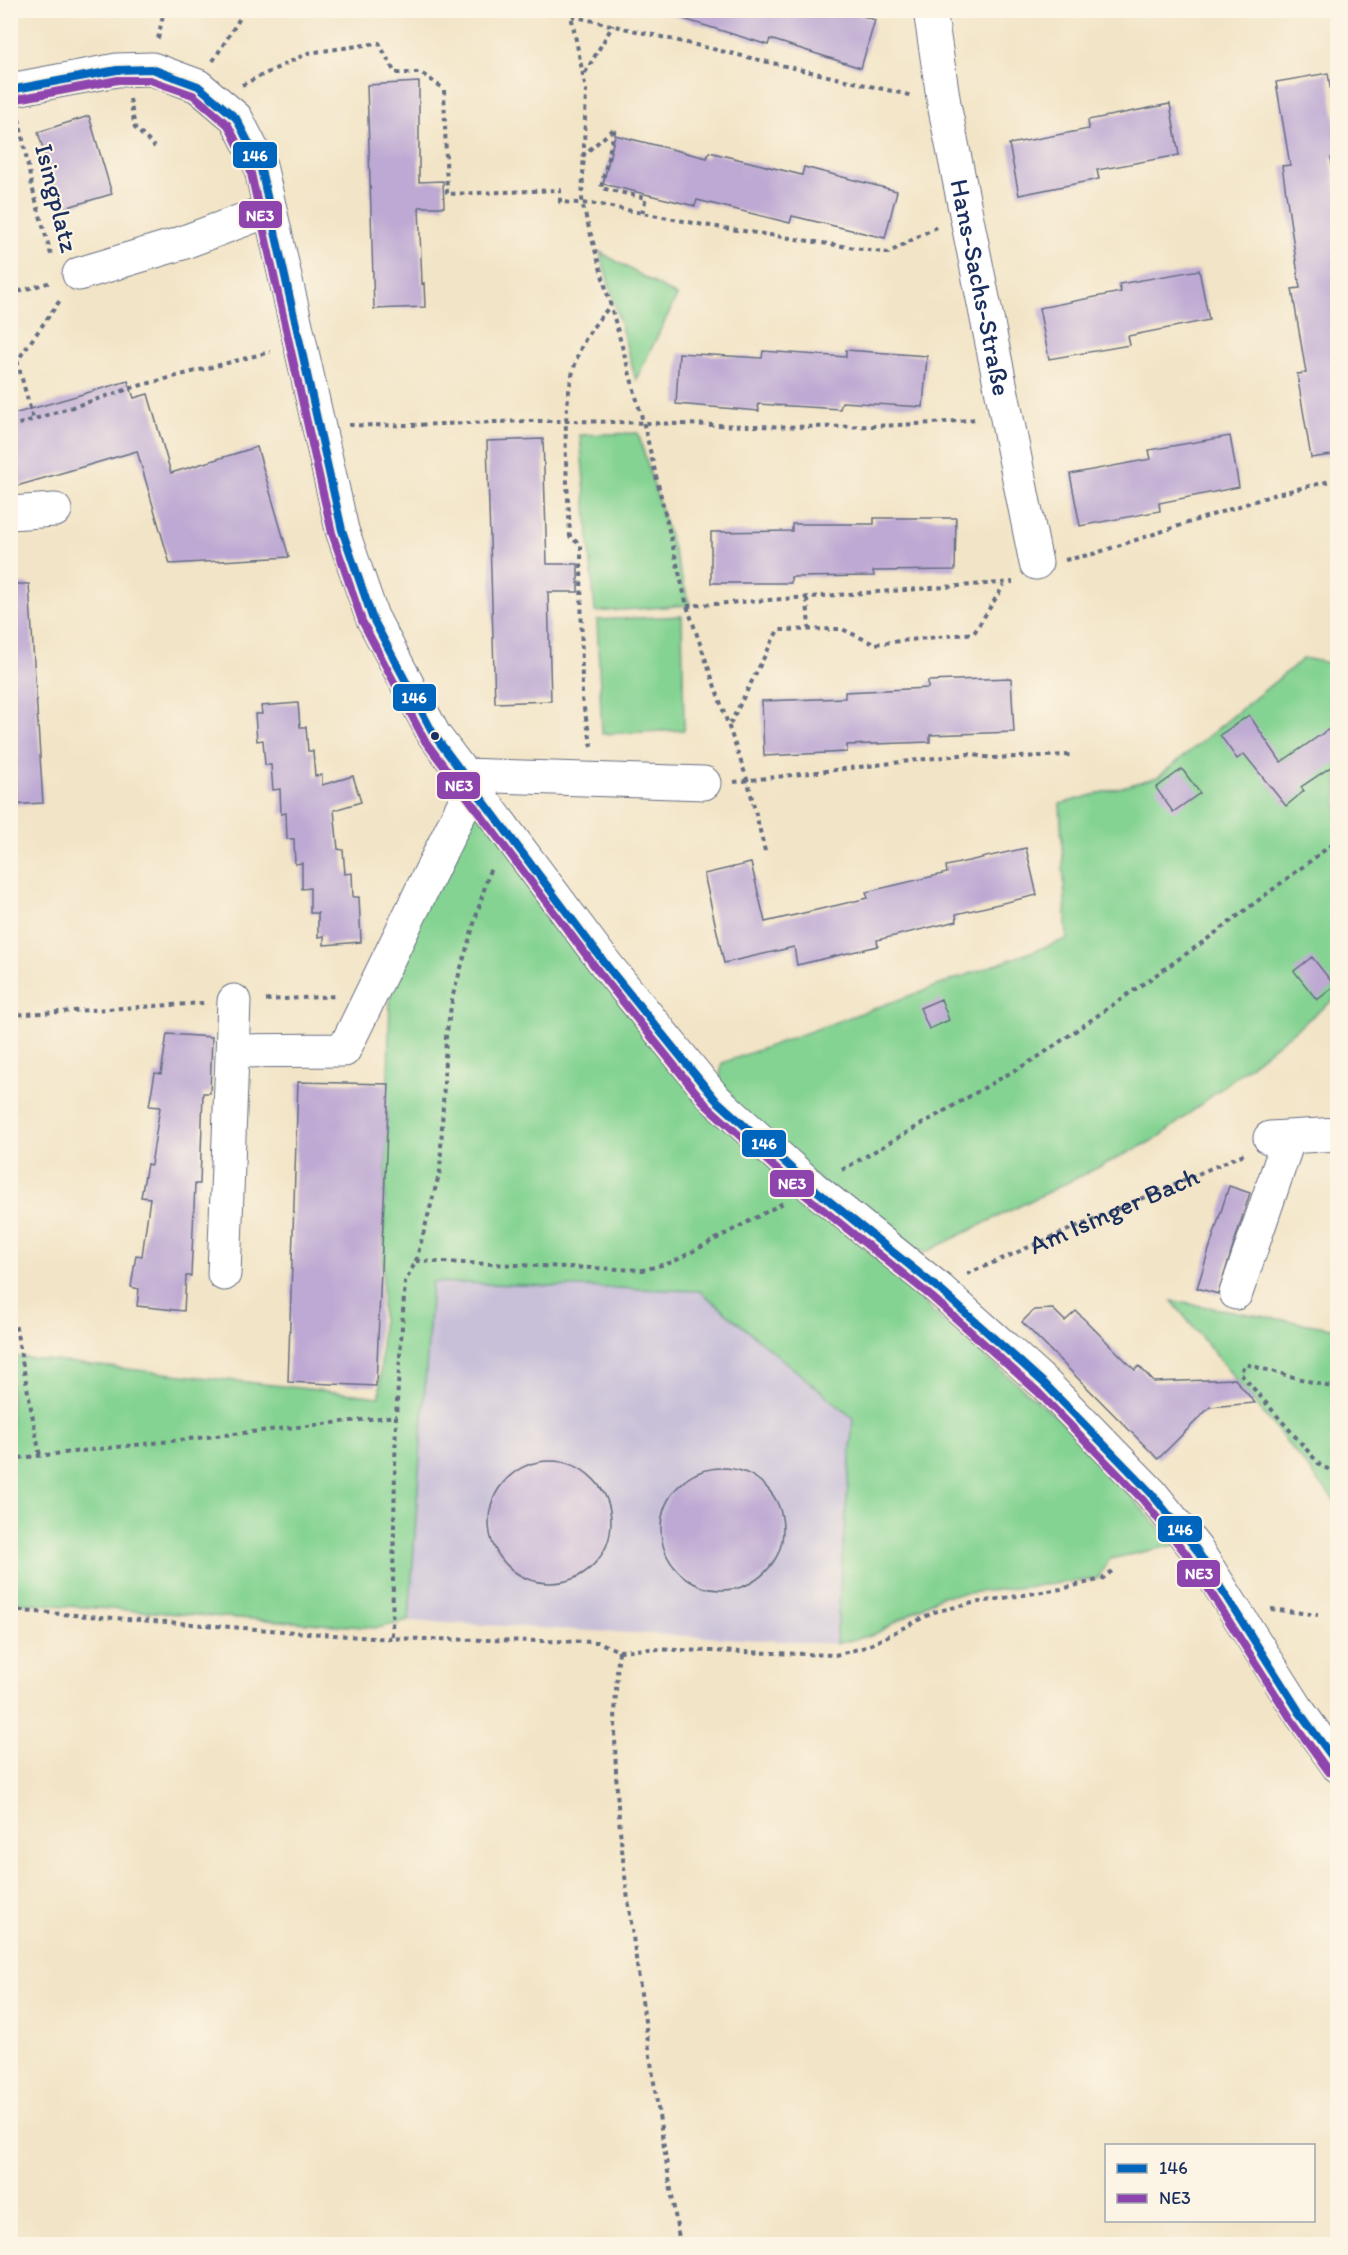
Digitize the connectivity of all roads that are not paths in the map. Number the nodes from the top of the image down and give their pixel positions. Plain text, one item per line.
1 (930, 10) edge
2 (12, 89) edge
3 (270, 210) junction
4 (68, 277) road end
5 (55, 510) dead end
6 (10, 513) edge
7 (1029, 572) road end
8 (468, 781) junction
9 (704, 783) dead end
10 (234, 1001) road end
11 (233, 1051) junction
12 (1338, 1134) edge
13 (224, 1274) dead end
14 (1236, 1293) dead end
15 (1338, 1766) edge

1 - 7 street, Hans-Sachs-Straße
2 - 3 street
3 - 4 street
3 - 8 street
5 - 6 street
8 - 9 street
8 - 11 street
8 - 15 street
10 - 11 street
11 - 13 street
12 - 14 street

